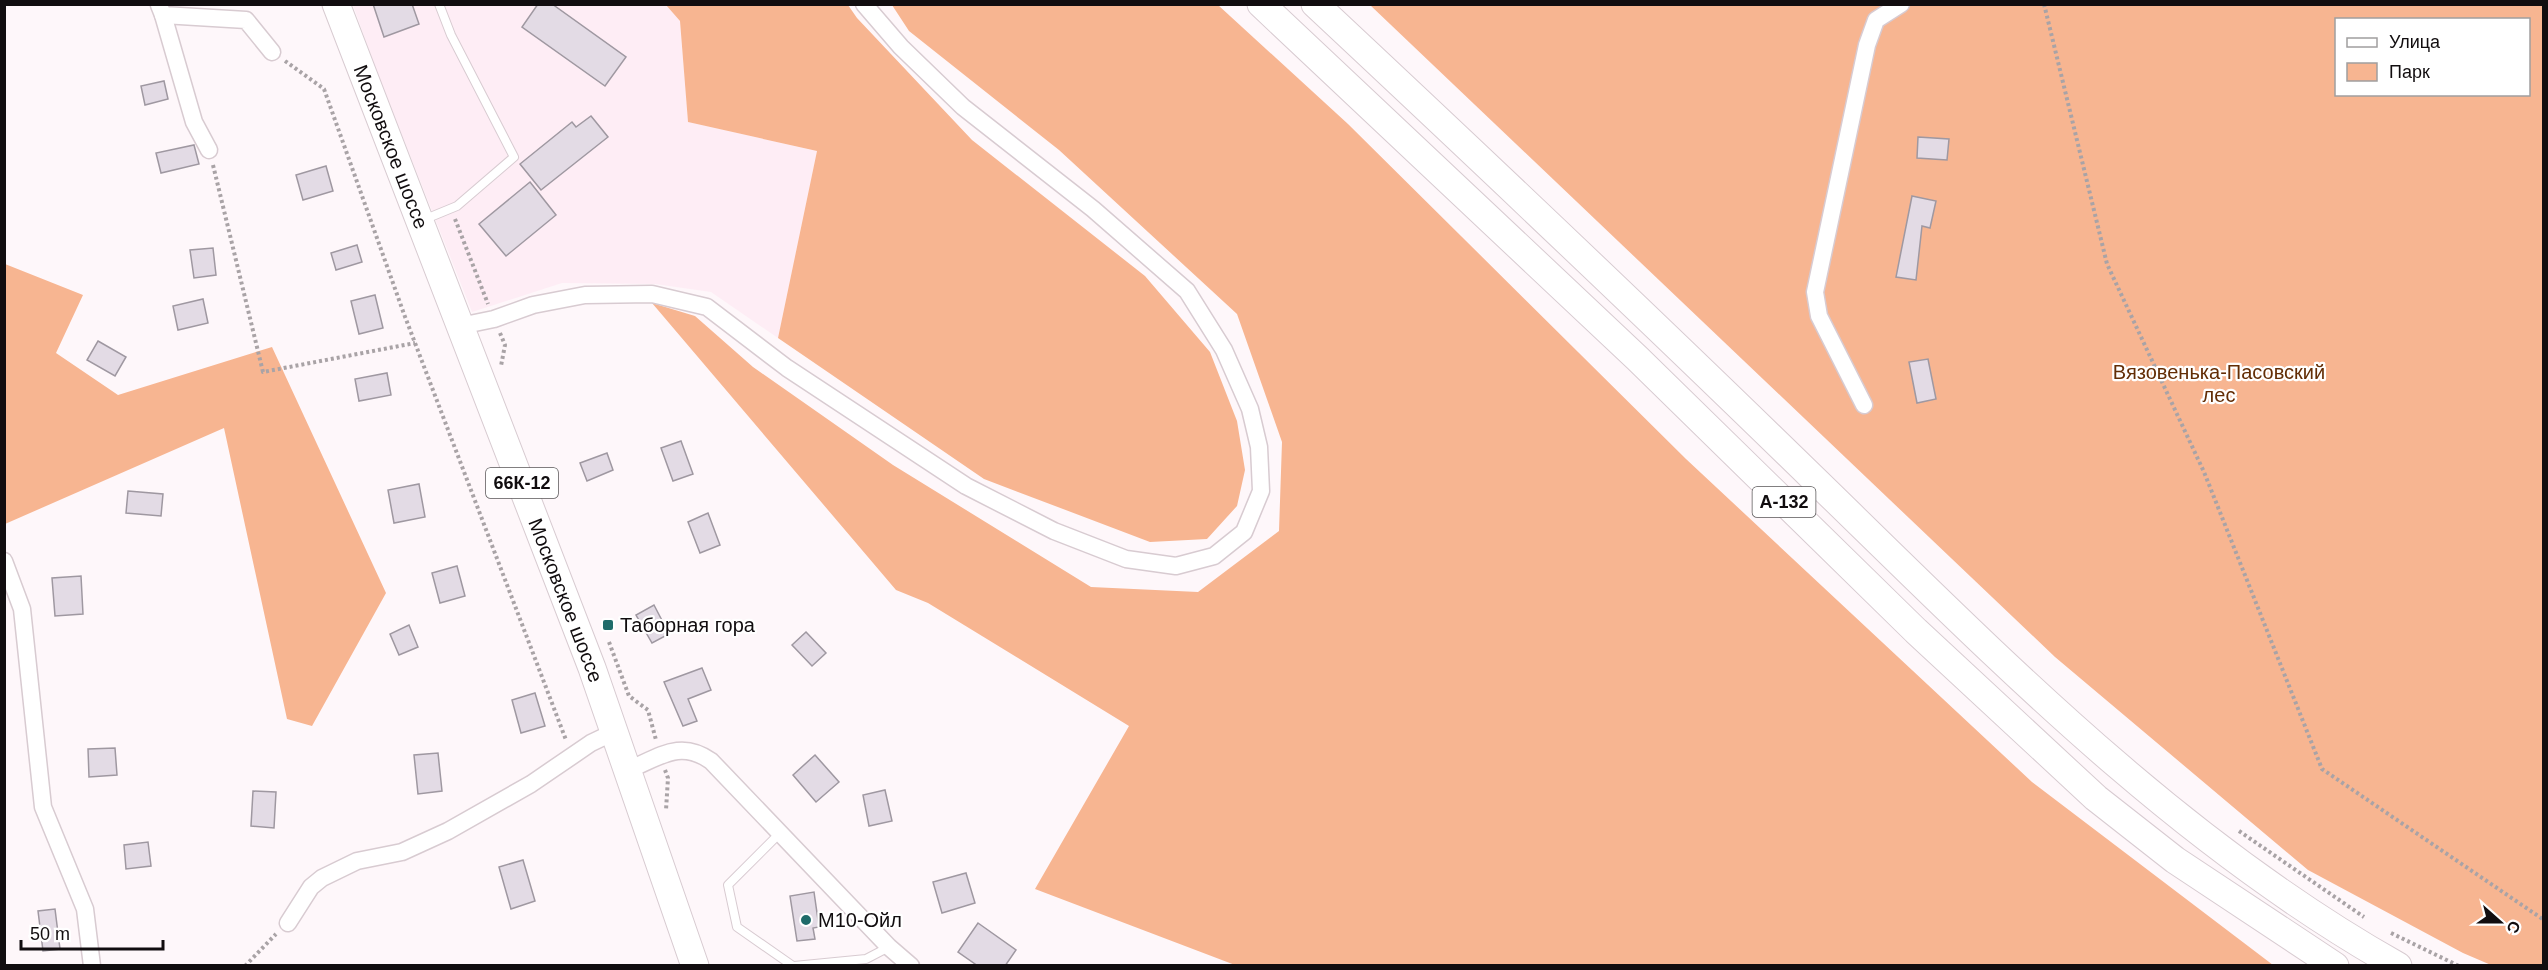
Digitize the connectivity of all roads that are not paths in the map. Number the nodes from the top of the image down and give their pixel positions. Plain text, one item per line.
1 (336, 4) edge
2 (439, 4) edge
3 (864, 4) edge
4 (1261, 4) edge
5 (1315, 4) edge
6 (1901, 4) edge
7 (161, 10) edge
8 (272, 52) road end
9 (209, 150) road end
10 (420, 221) junction
11 (460, 326) junction
12 (1864, 405) dead end
13 (4, 561) edge
14 (614, 732) junction
15 (628, 770) junction
16 (780, 833) junction
17 (288, 923) road end
18 (889, 947) junction
19 (92, 966) edge
20 (695, 966) edge
21 (794, 966) edge
22 (911, 966) edge
23 (2335, 966) edge
24 (2398, 966) edge

1 - 10 main road, Московское шоссе / 66К-12
2 - 10 lane
3 - 11 street
4 - 23 main road, А-132
5 - 24 main road, А-132
6 - 12 street
7 - 8 street
7 - 9 street
10 - 11 main road, Московское шоссе / 66К-12
11 - 14 main road, Московское шоссе / 66К-12
13 - 19 street
14 - 15 main road, Московское шоссе / 66К-12
14 - 17 street
15 - 16 street
15 - 20 main road, Московское шоссе / 66К-12
16 - 18 street
16 - 21 lane
18 - 21 lane
18 - 22 street

